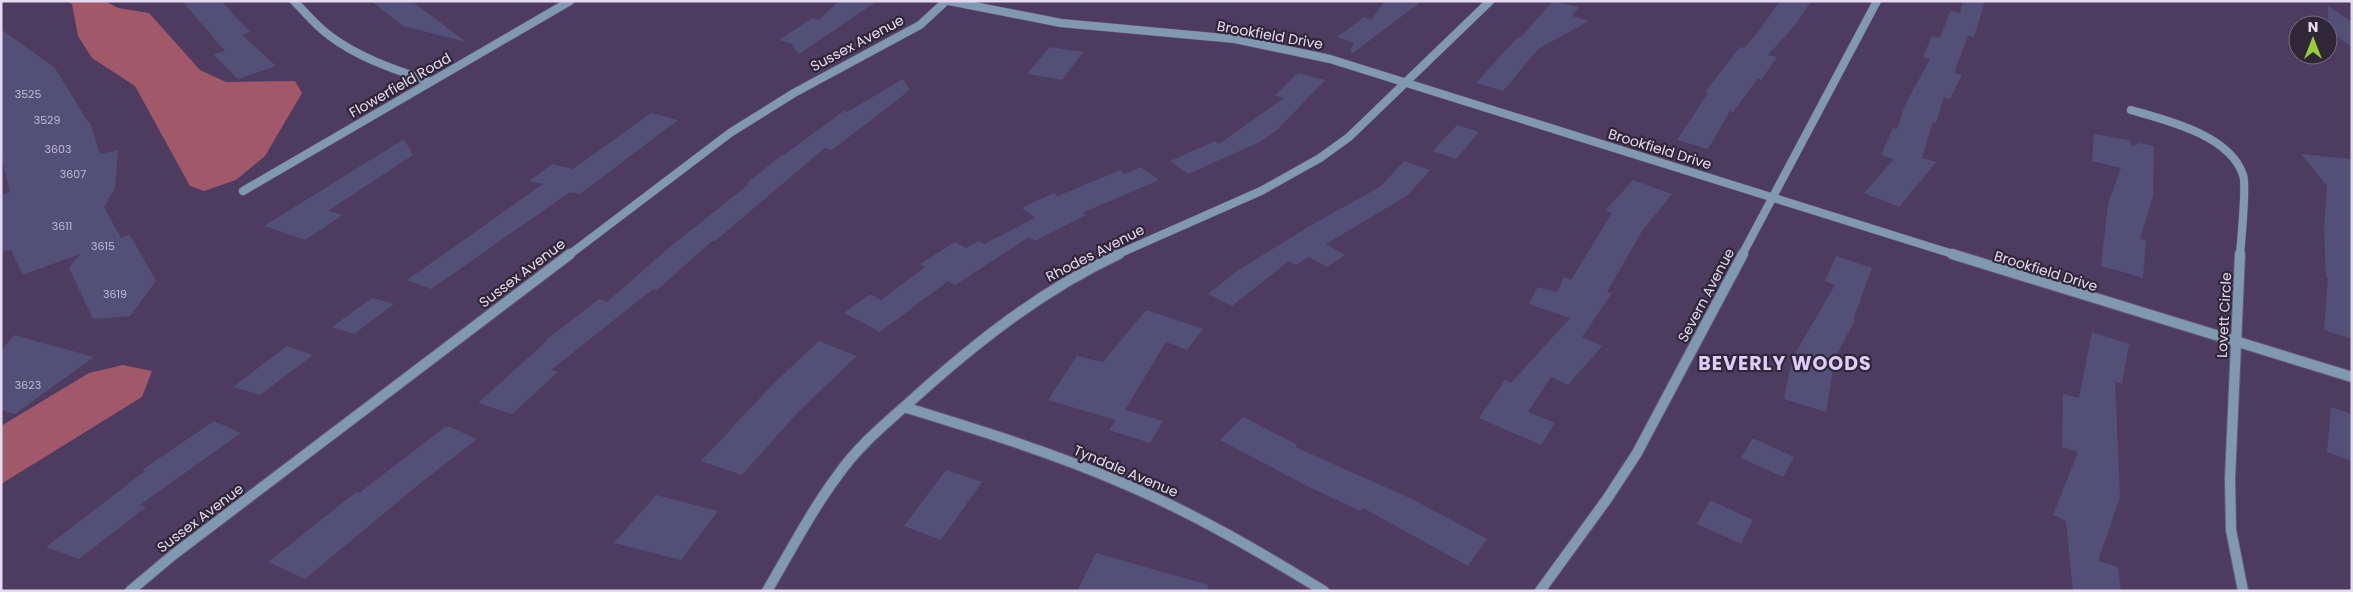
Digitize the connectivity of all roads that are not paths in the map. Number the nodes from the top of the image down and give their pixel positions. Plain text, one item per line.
1 (294, 1) edge
2 (570, 1) edge
3 (947, 1) edge
4 (1490, 1) edge
5 (1877, 1) edge
6 (431, 82) junction
7 (1406, 82) junction
8 (2131, 110) dead end
9 (243, 191) dead end
10 (1773, 198) junction
11 (2237, 343) junction
12 (2352, 377) edge
13 (904, 407) junction
14 (130, 591) edge
15 (766, 591) edge
16 (1324, 591) edge
17 (1540, 591) edge
18 (2242, 591) edge

1 - 6 street
2 - 6 street, Flowerfield Road
3 - 7 street, Brookfield Drive
3 - 14 street, Sussex Avenue
4 - 7 street, Rhodes Avenue
5 - 10 street, Severn Avenue
6 - 9 street, Flowerfield Road
7 - 10 street, Brookfield Drive
7 - 13 street, Rhodes Avenue
8 - 11 street, Lovett Circle
10 - 11 street, Brookfield Drive
10 - 17 street, Severn Avenue
11 - 12 street, Brookfield Drive
11 - 18 street, Lovett Circle
13 - 15 street, Rhodes Avenue
13 - 16 street, Tyndale Avenue

